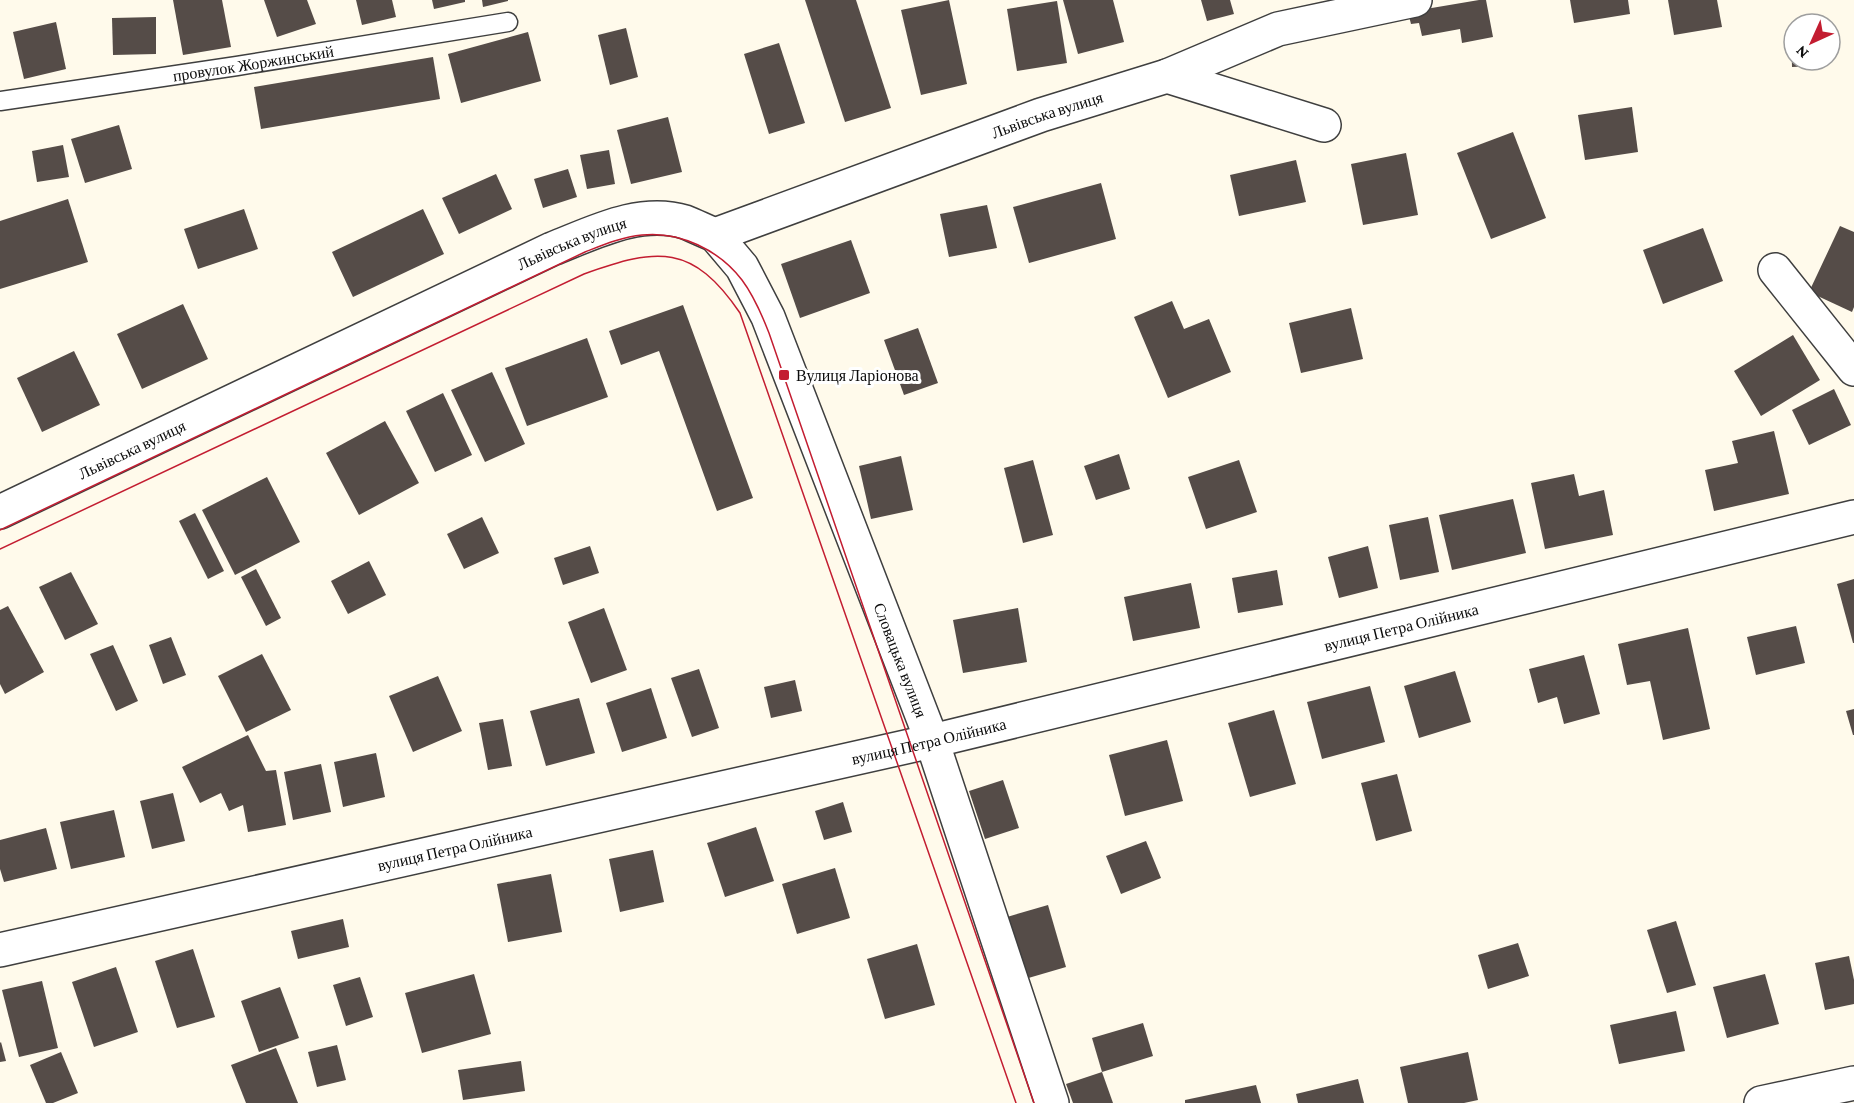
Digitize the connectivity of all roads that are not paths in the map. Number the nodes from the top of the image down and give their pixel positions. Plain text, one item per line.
1 (1415, 0) edge
2 (507, 22) dead end
3 (1167, 76) junction
4 (0, 101) edge
5 (1324, 125) dead end
6 (715, 235) junction
7 (1776, 270) dead end
8 (1854, 369) edge
9 (0, 512) edge
10 (1854, 517) edge
11 (932, 741) junction
12 (0, 950) edge
13 (1854, 1083) edge
14 (1052, 1103) edge
15 (1761, 1103) edge

1 - 3 street, Львівська вулиця
2 - 4 lane, провулок Жоржинський
3 - 5 street
3 - 6 street, Львівська вулиця
6 - 9 street, Львівська вулиця
6 - 11 street, Словацька вулиця
7 - 8 street
10 - 11 street, вулиця Петра Олійника
11 - 12 street, вулиця Петра Олійника
11 - 14 street, Словацька вулиця
13 - 15 street

